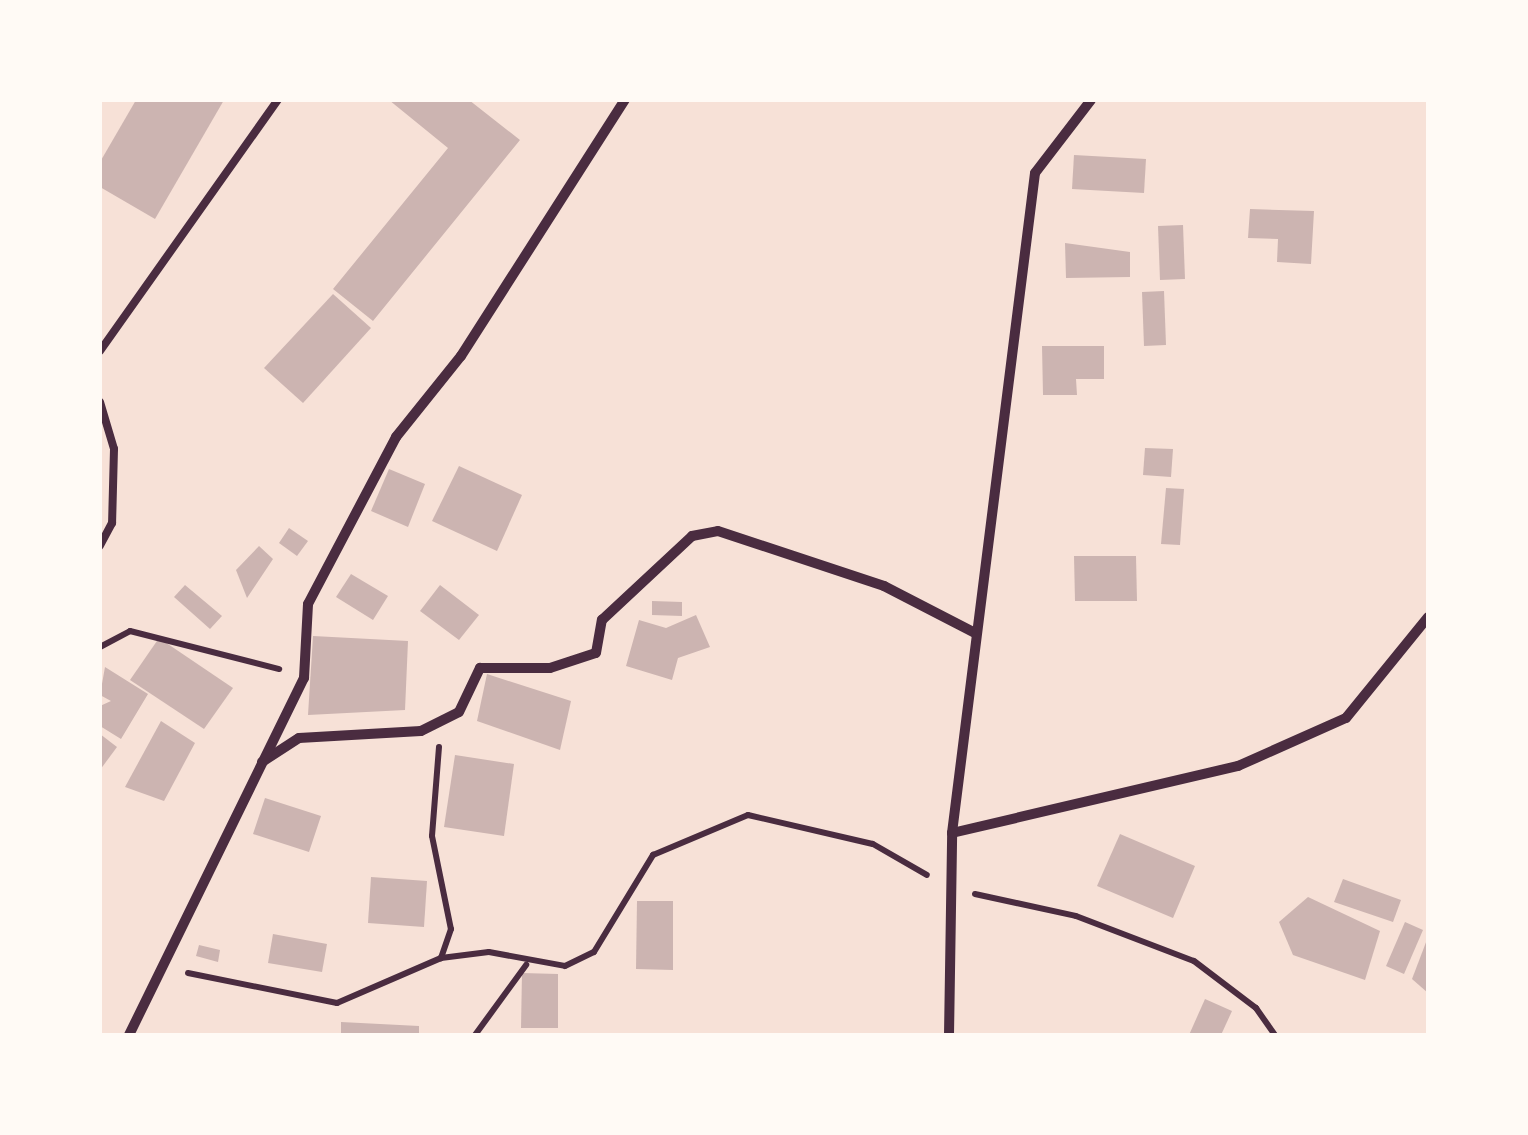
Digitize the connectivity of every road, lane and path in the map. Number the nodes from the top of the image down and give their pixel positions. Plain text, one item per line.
1 (278, 100) edge
2 (625, 100) edge
3 (1090, 100) edge
4 (100, 351) edge
5 (100, 402) edge
6 (100, 546) edge
7 (1428, 617) edge
8 (974, 634) junction
9 (100, 648) edge
10 (304, 678) junction
11 (420, 731) junction
12 (261, 762) junction
13 (952, 833) junction
14 (950, 888) junction
15 (441, 958) junction
16 (526, 965) junction
17 (167, 968) junction
18 (130, 1035) edge
19 (475, 1035) edge
20 (949, 1035) edge
21 (1275, 1035) edge

1 - 4 lane
2 - 10 street
3 - 8 street
5 - 6 lane
7 - 13 street
8 - 11 street
8 - 13 street
9 - 10 path
10 - 12 street
11 - 12 street
11 - 15 path
12 - 17 street
13 - 14 street
14 - 16 path
14 - 20 street
14 - 21 path
15 - 16 path
15 - 17 path
16 - 19 path
17 - 18 street

